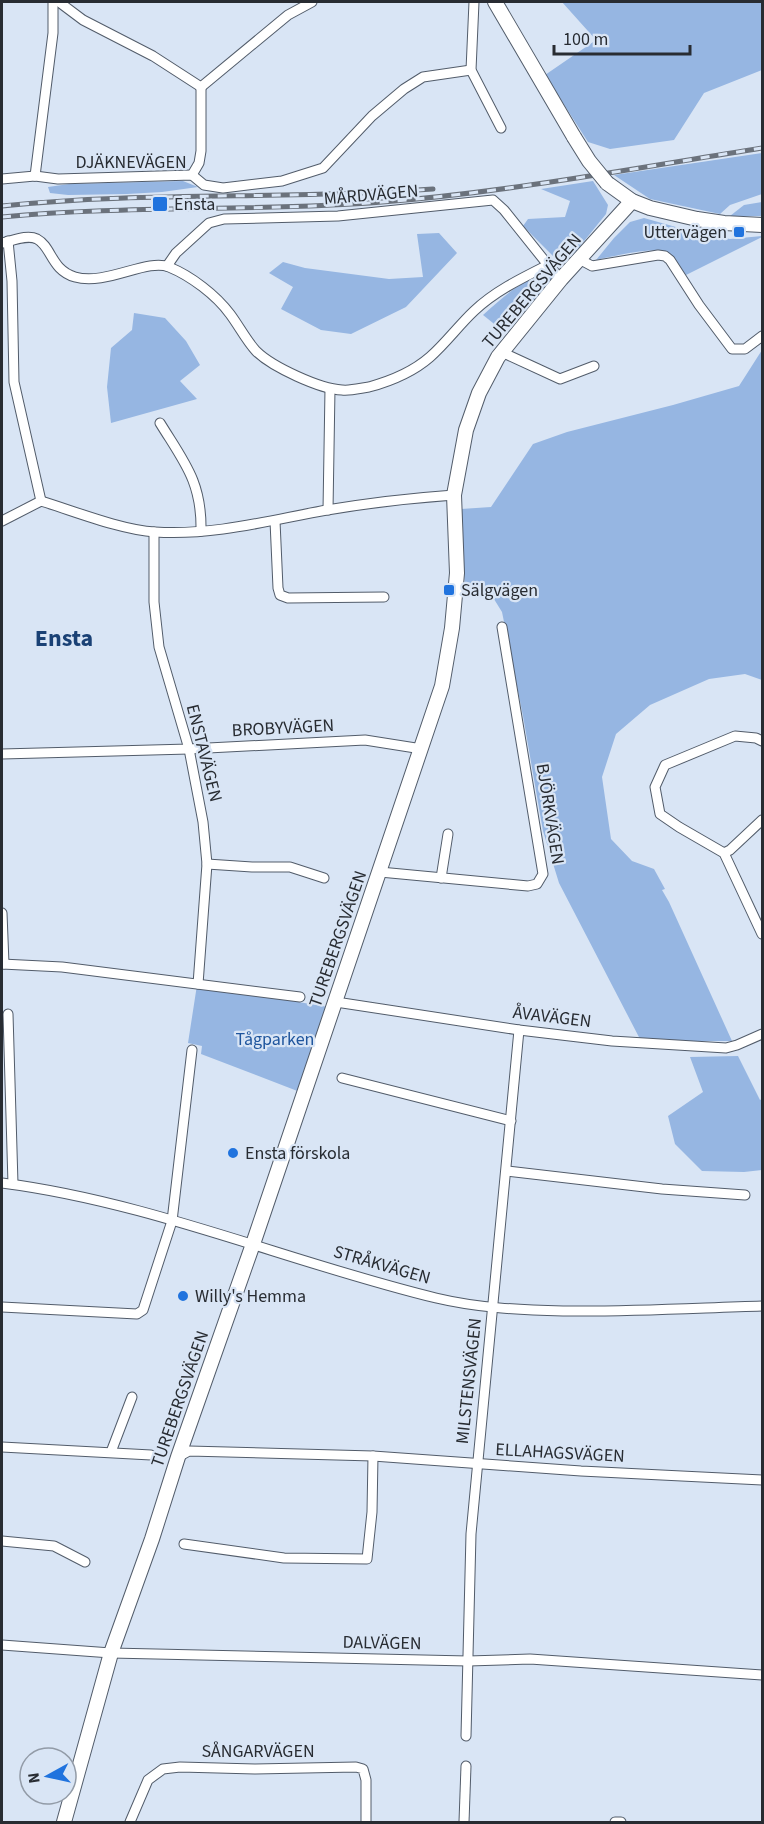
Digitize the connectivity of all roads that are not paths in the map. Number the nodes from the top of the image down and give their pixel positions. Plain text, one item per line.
1 (53, 2) edge
2 (59, 2) edge
3 (312, 2) edge
4 (474, 2) edge
5 (495, 2) edge
6 (471, 70) junction
7 (201, 87) junction
8 (501, 128) dead end
9 (192, 175) junction
10 (35, 176) junction
11 (2, 179) edge
12 (632, 201) junction
13 (762, 225) edge
14 (5, 242) edge
15 (579, 259) junction
16 (548, 265) junction
17 (167, 266) junction
18 (561, 279) junction
19 (762, 336) edge
20 (504, 351) junction
21 (594, 366) dead end
22 (330, 389) junction
23 (160, 423) dead end
24 (454, 495) junction
25 (41, 501) junction
26 (328, 510) junction
27 (2, 521) edge
28 (275, 521) junction
29 (201, 531) junction
30 (154, 532) junction
31 (384, 597) dead end
32 (502, 627) dead end
33 (762, 741) edge
34 (189, 749) junction
35 (422, 749) junction
36 (2, 753) edge
37 (762, 820) edge
38 (448, 834) dead end
39 (724, 853) junction
40 (207, 864) junction
41 (380, 872) junction
42 (324, 878) dead end
43 (441, 878) junction
44 (2, 913) edge
45 (762, 934) edge
46 (3, 964) edge
47 (198, 984) junction
48 (300, 997) dead end
49 (336, 1002) junction
50 (8, 1014) dead end
51 (519, 1030) junction
52 (762, 1034) edge
53 (192, 1050) dead end
54 (342, 1078) dead end
55 (512, 1121) junction
56 (507, 1171) junction
57 (2, 1183) edge
58 (14, 1185) junction
59 (745, 1195) dead end
60 (172, 1221) junction
61 (253, 1244) junction
62 (762, 1306) edge
63 (2, 1307) edge
64 (494, 1308) junction
65 (132, 1397) dead end
66 (2, 1447) edge
67 (111, 1452) junction
68 (151, 1455) dead end
69 (373, 1456) junction
70 (178, 1457) junction
71 (477, 1465) junction
72 (762, 1480) edge
73 (2, 1541) edge
74 (184, 1544) dead end
75 (85, 1562) dead end
76 (2, 1645) edge
77 (111, 1653) junction
78 (468, 1661) junction
79 (762, 1675) edge
80 (466, 1736) dead end
81 (466, 1766) dead end
82 (64, 1822) edge
83 (130, 1822) edge
84 (366, 1822) edge
85 (464, 1822) edge
86 (615, 1822) edge
87 (621, 1822) edge

1 - 10 street
2 - 7 street
3 - 7 street
4 - 6 street
5 - 12 street, bridge
6 - 8 street
6 - 9 street, DJÄKNEVÄGEN
7 - 9 street
9 - 10 street, DJÄKNEVÄGEN
10 - 11 street, DJÄKNEVÄGEN
12 - 13 street
12 - 15 street, TUREBERGSVÄGEN
14 - 17 street
14 - 25 street
15 - 18 street, TUREBERGSVÄGEN
15 - 19 street
16 - 17 street, MÅRDVÄGEN
16 - 18 street, MÅRDVÄGEN
16 - 22 street
17 - 22 street
18 - 20 street, TUREBERGSVÄGEN
20 - 21 street
20 - 24 street, TUREBERGSVÄGEN
22 - 26 street
23 - 29 street
24 - 26 street
24 - 35 street, TUREBERGSVÄGEN
25 - 27 street
25 - 30 street
26 - 28 street
28 - 29 street
28 - 31 street
29 - 30 street
30 - 34 street, ENSTAVÄGEN
32 - 43 street, BJÖRKVÄGEN
33 - 39 street
34 - 35 street, BROBYVÄGEN
34 - 36 street, BROBYVÄGEN
34 - 40 street, ENSTAVÄGEN
35 - 41 street, TUREBERGSVÄGEN
37 - 39 street
38 - 43 street
39 - 45 street
40 - 42 street
40 - 47 street, ENSTAVÄGEN
41 - 43 street, BJÖRKVÄGEN
41 - 49 street, TUREBERGSVÄGEN
44 - 46 street
46 - 47 street
47 - 48 street
49 - 51 street, ÅVAVÄGEN
49 - 61 street, TUREBERGSVÄGEN
50 - 58 street
51 - 52 street, ÅVAVÄGEN
51 - 55 street, MILSTENSVÄGEN
53 - 60 street
54 - 55 street
55 - 56 street, MILSTENSVÄGEN
56 - 59 street
56 - 64 street, MILSTENSVÄGEN
57 - 58 street, STRÅKVÄGEN
58 - 60 street, STRÅKVÄGEN
60 - 61 street, STRÅKVÄGEN
60 - 63 street
61 - 64 street, STRÅKVÄGEN
61 - 70 street, TUREBERGSVÄGEN
62 - 64 street, STRÅKVÄGEN
64 - 71 street, MILSTENSVÄGEN
65 - 67 street
66 - 67 street
67 - 68 street
69 - 70 street, ELLAHAGSVÄGEN
69 - 71 street, ELLAHAGSVÄGEN
69 - 74 street
70 - 77 street, TUREBERGSVÄGEN
71 - 72 street, ELLAHAGSVÄGEN
71 - 78 street, MILSTENSVÄGEN
73 - 75 street
76 - 77 street, DALVÄGEN
77 - 78 street, DALVÄGEN
77 - 82 street, TUREBERGSVÄGEN
78 - 79 street, DALVÄGEN
78 - 80 street, MILSTENSVÄGEN
81 - 85 street
83 - 84 street, SÅNGARVÄGEN
86 - 87 street

